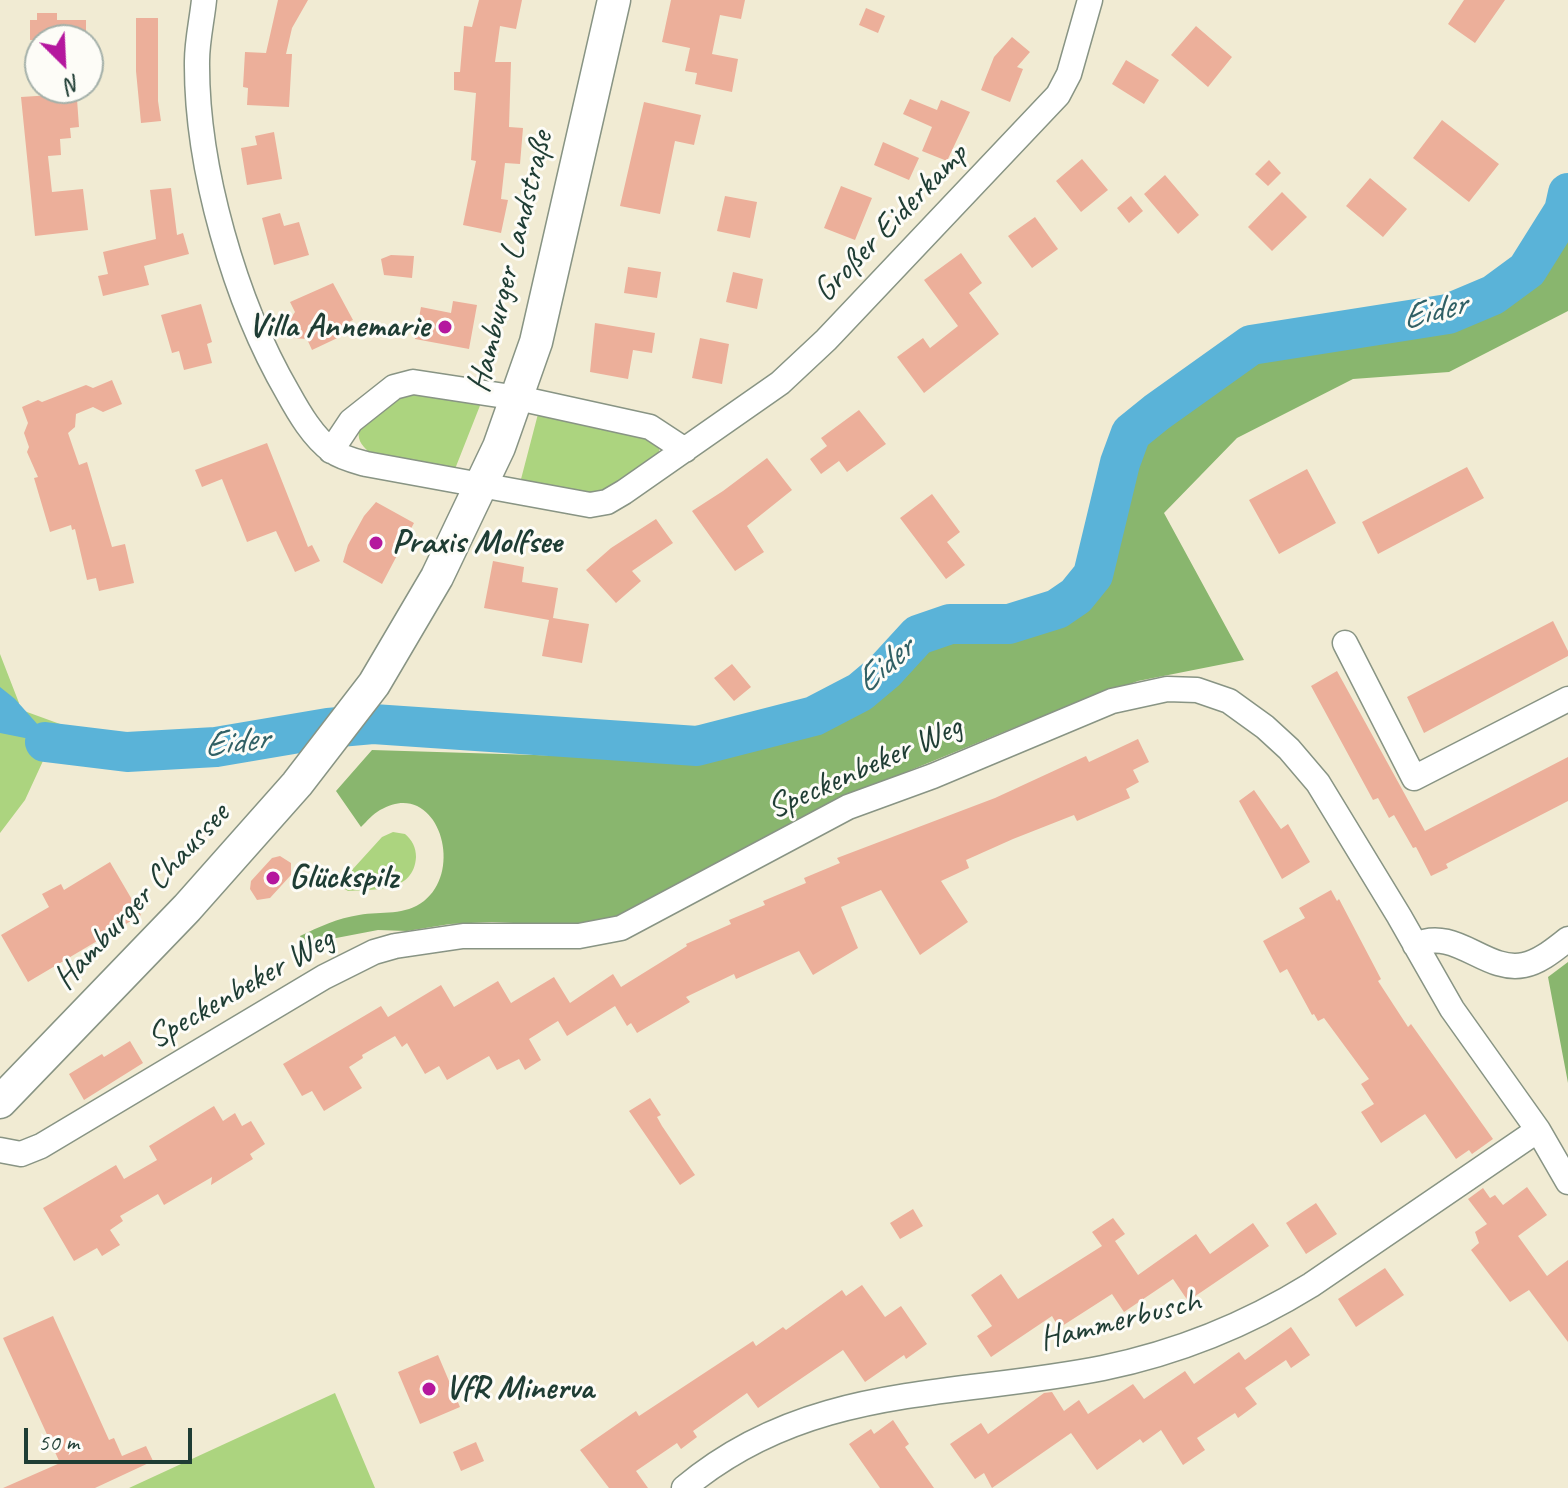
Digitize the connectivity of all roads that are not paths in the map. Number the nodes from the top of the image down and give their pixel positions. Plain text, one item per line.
1 (204, 0) edge
2 (614, 0) edge
3 (1090, 0) edge
4 (518, 398) junction
5 (685, 450) junction
6 (331, 451) junction
7 (482, 486) junction
8 (437, 577) joint
9 (1345, 643) dead end
10 (1568, 699) edge
11 (1568, 939) edge
12 (1415, 945) junction
13 (0, 1102) edge
14 (1538, 1130) junction
15 (0, 1150) edge
16 (1568, 1182) edge
17 (684, 1488) edge

1 - 6 street
2 - 4 main road, Hamburger Landstraße
3 - 5 street, Großer Eiderkamp
4 - 5 street
4 - 6 street
4 - 7 main road, Hamburger Landstraße
5 - 7 street, Großer Eiderkamp
6 - 7 street, Großer Eiderkamp
7 - 8 main road, Hamburger Landstraße
8 - 13 main road, Hamburger Chaussee
9 - 10 street
11 - 12 street
12 - 14 street, Speckenbeker Weg
12 - 15 street, Speckenbeker Weg
14 - 16 street, Speckenbeker Weg
14 - 17 street, Hammerbusch

